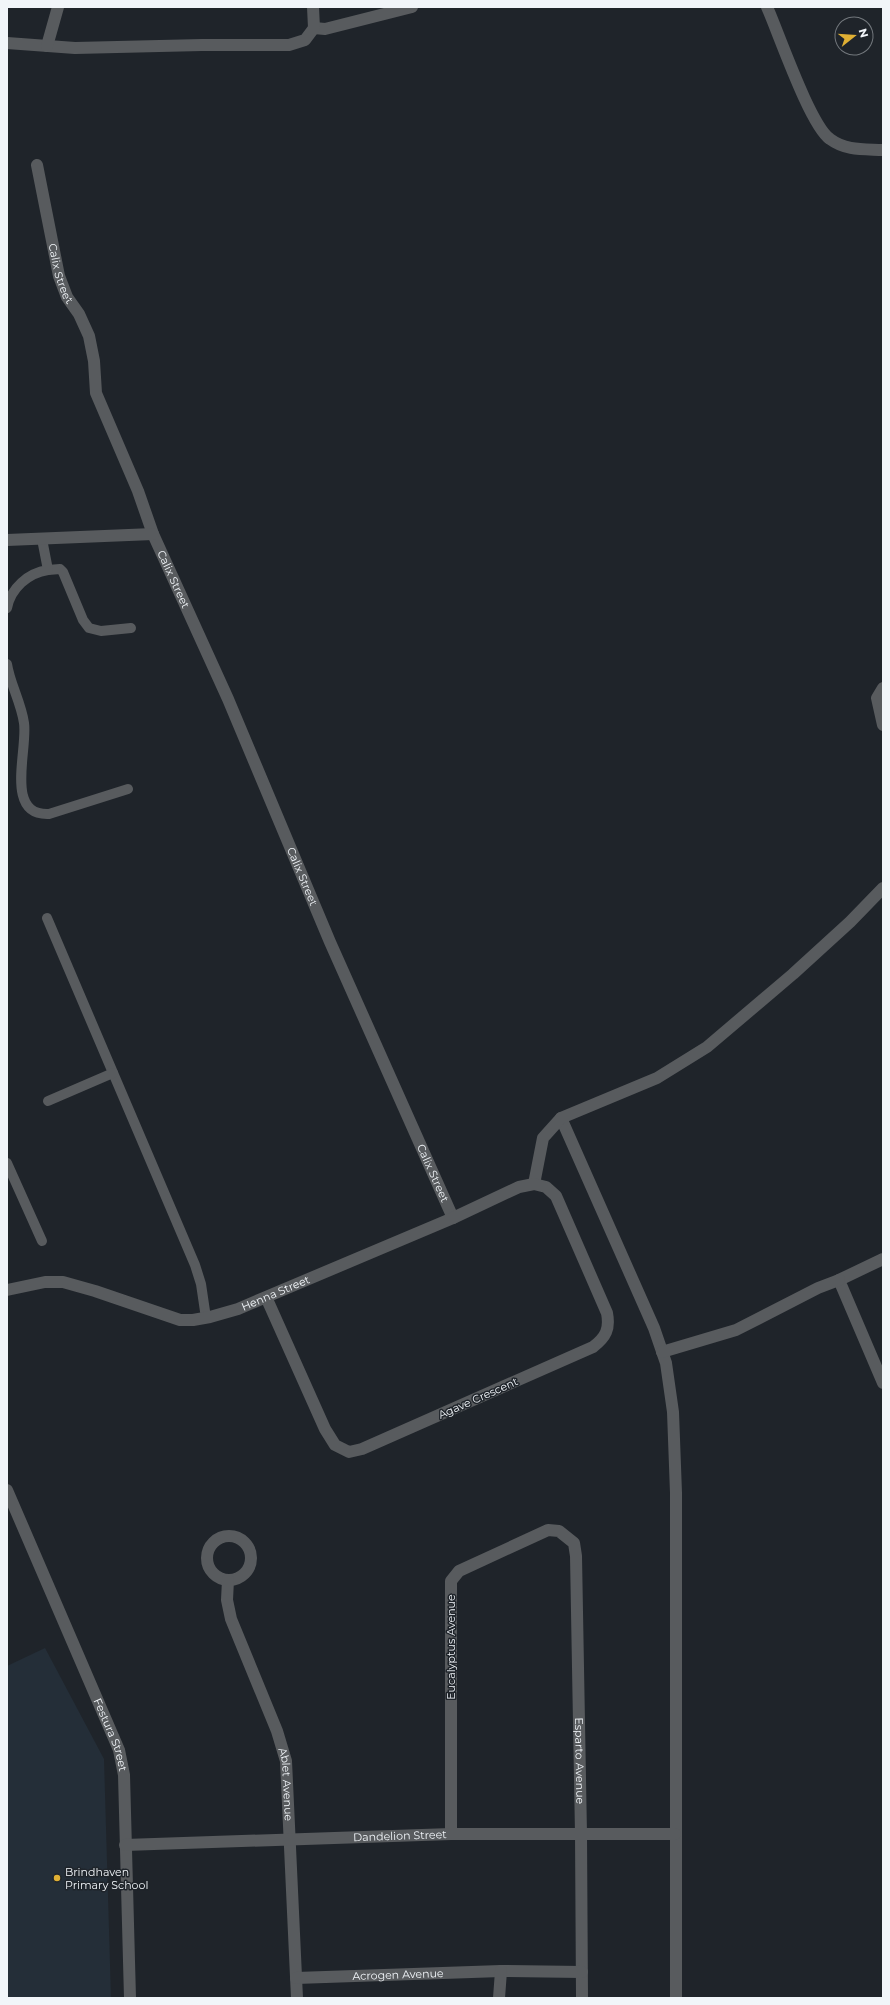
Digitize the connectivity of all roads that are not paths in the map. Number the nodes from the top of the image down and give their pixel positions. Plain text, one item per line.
1 (58, 7) edge
2 (313, 7) edge
3 (412, 7) edge
4 (767, 7) edge
5 (314, 28) junction
6 (7, 43) edge
7 (47, 46) junction
8 (883, 150) edge
9 (37, 165) dead end
10 (153, 534) junction
11 (42, 539) junction
12 (7, 540) edge
13 (48, 570) junction
14 (7, 608) edge
15 (131, 628) dead end
16 (7, 664) edge
17 (883, 688) edge
18 (883, 725) edge
19 (128, 789) dead end
20 (883, 888) edge
21 (47, 918) dead end
22 (113, 1073) junction
23 (48, 1101) dead end
24 (561, 1118) junction
25 (7, 1163) edge
26 (534, 1184) junction
27 (452, 1218) junction
28 (42, 1241) dead end
29 (883, 1260) edge
30 (839, 1280) junction
31 (7, 1290) edge
32 (266, 1297) junction
33 (206, 1318) junction
34 (662, 1352) junction
35 (883, 1383) edge
36 (7, 1490) edge
37 (10, 1503) edge
38 (559, 1531) joint
39 (228, 1580) dead end
40 (450, 1834) junction
41 (581, 1834) junction
42 (675, 1834) junction
43 (289, 1838) junction
44 (125, 1844) junction
45 (501, 1971) junction
46 (582, 1972) junction
47 (296, 1978) junction
48 (130, 1998) edge
49 (297, 1998) edge
50 (499, 1998) edge
51 (582, 1998) edge
52 (676, 1998) edge

1 - 7 street
2 - 5 street
3 - 5 street
4 - 8 street
5 - 7 street
6 - 7 street
9 - 10 street, Calix Street
10 - 11 street
10 - 27 street, Calix Street
11 - 12 street
11 - 13 lane
13 - 14 lane
13 - 15 lane
16 - 19 lane
17 - 18 street
20 - 24 street
21 - 22 lane
22 - 23 lane
22 - 33 lane
24 - 26 street
24 - 34 street
25 - 28 lane
26 - 27 street, Henna Street
26 - 32 street, Agave Crescent
27 - 32 street, Henna Street
29 - 30 street
30 - 34 street
30 - 35 street
31 - 33 street, Henna Street
32 - 33 street, Henna Street
34 - 42 street
36 - 37 street, Festura Street
37 - 44 street, Festura Street
38 - 40 street, Eucalyptus Avenue
38 - 41 street, Esparto Avenue
39 - 43 street, Ablet Avenue
40 - 41 street, Dandelion Street
40 - 43 street, Dandelion Street
41 - 42 street, Dandelion Street
41 - 46 street, Esparto Avenue
42 - 52 street
43 - 44 street, Dandelion Street
43 - 47 street, Ablet Avenue
44 - 48 street, Festura Street
45 - 46 street, Acrogen Avenue
45 - 47 street, Acrogen Avenue
45 - 50 street
46 - 51 street, Esparto Avenue
47 - 49 street, Ablet Avenue

